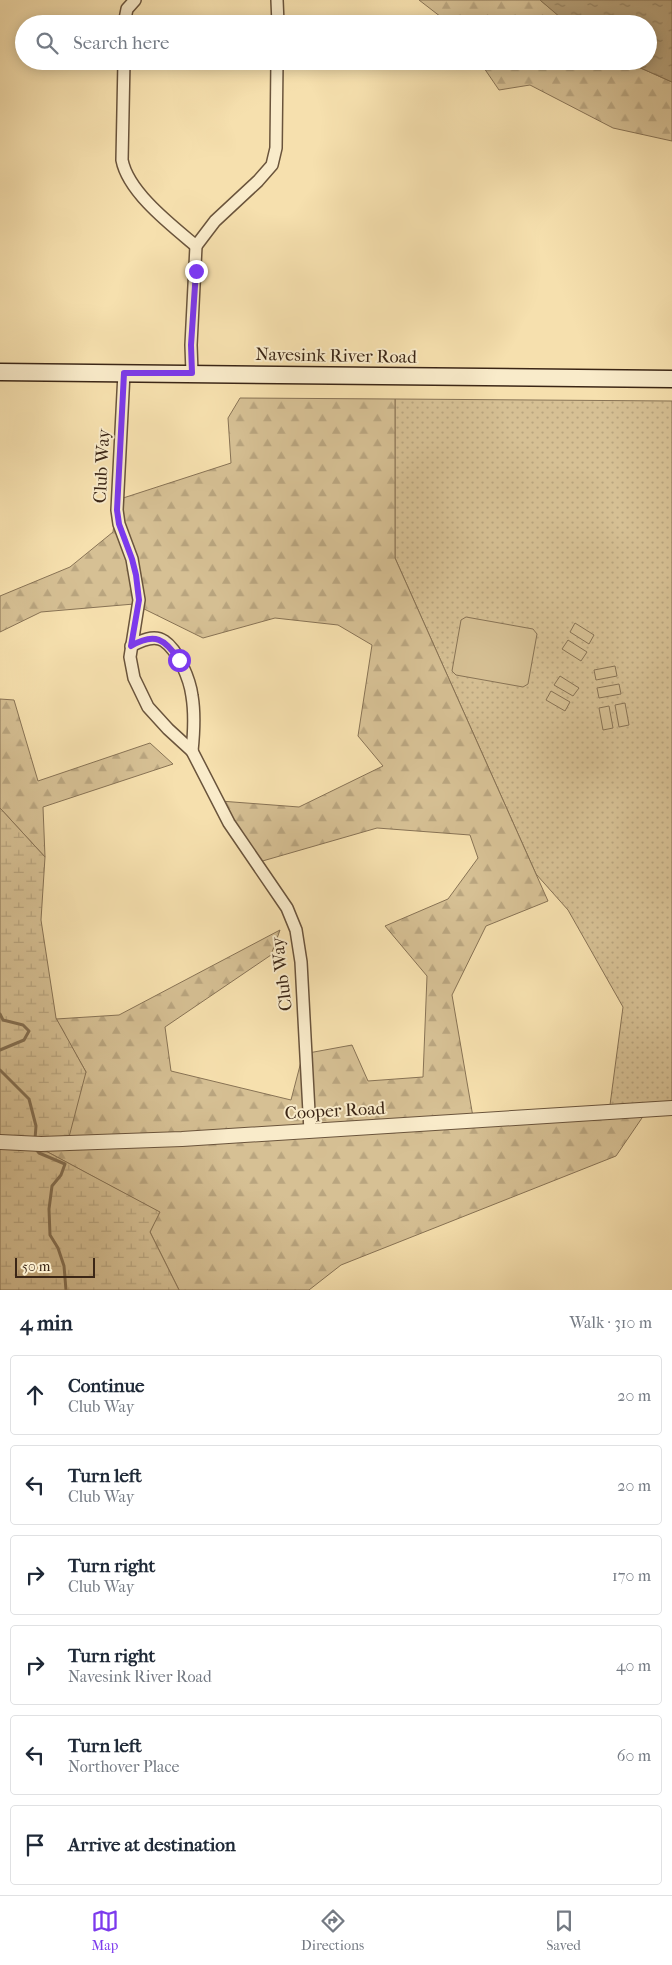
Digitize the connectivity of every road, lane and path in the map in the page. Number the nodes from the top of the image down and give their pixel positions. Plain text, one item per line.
1 (135, 0) edge
2 (277, 0) edge
3 (126, 15) edge
4 (278, 15) edge
5 (124, 70) edge
6 (277, 70) edge
7 (196, 246) junction
8 (0, 372) edge
9 (124, 373) junction
10 (192, 373) junction
11 (672, 379) edge
12 (131, 646) junction
13 (192, 750) junction
14 (672, 1108) edge
15 (310, 1131) junction
16 (0, 1142) edge

1 - 3 street
2 - 4 street
5 - 7 street
6 - 7 street
7 - 10 street
8 - 9 main road, Navesink River Road
9 - 10 main road, Navesink River Road
9 - 12 street, Club Way
10 - 11 main road, Navesink River Road
12 - 13 street, Club Way
12 - 13 street
13 - 15 street, Club Way
14 - 15 street, Cooper Road
15 - 16 street, Cooper Road

